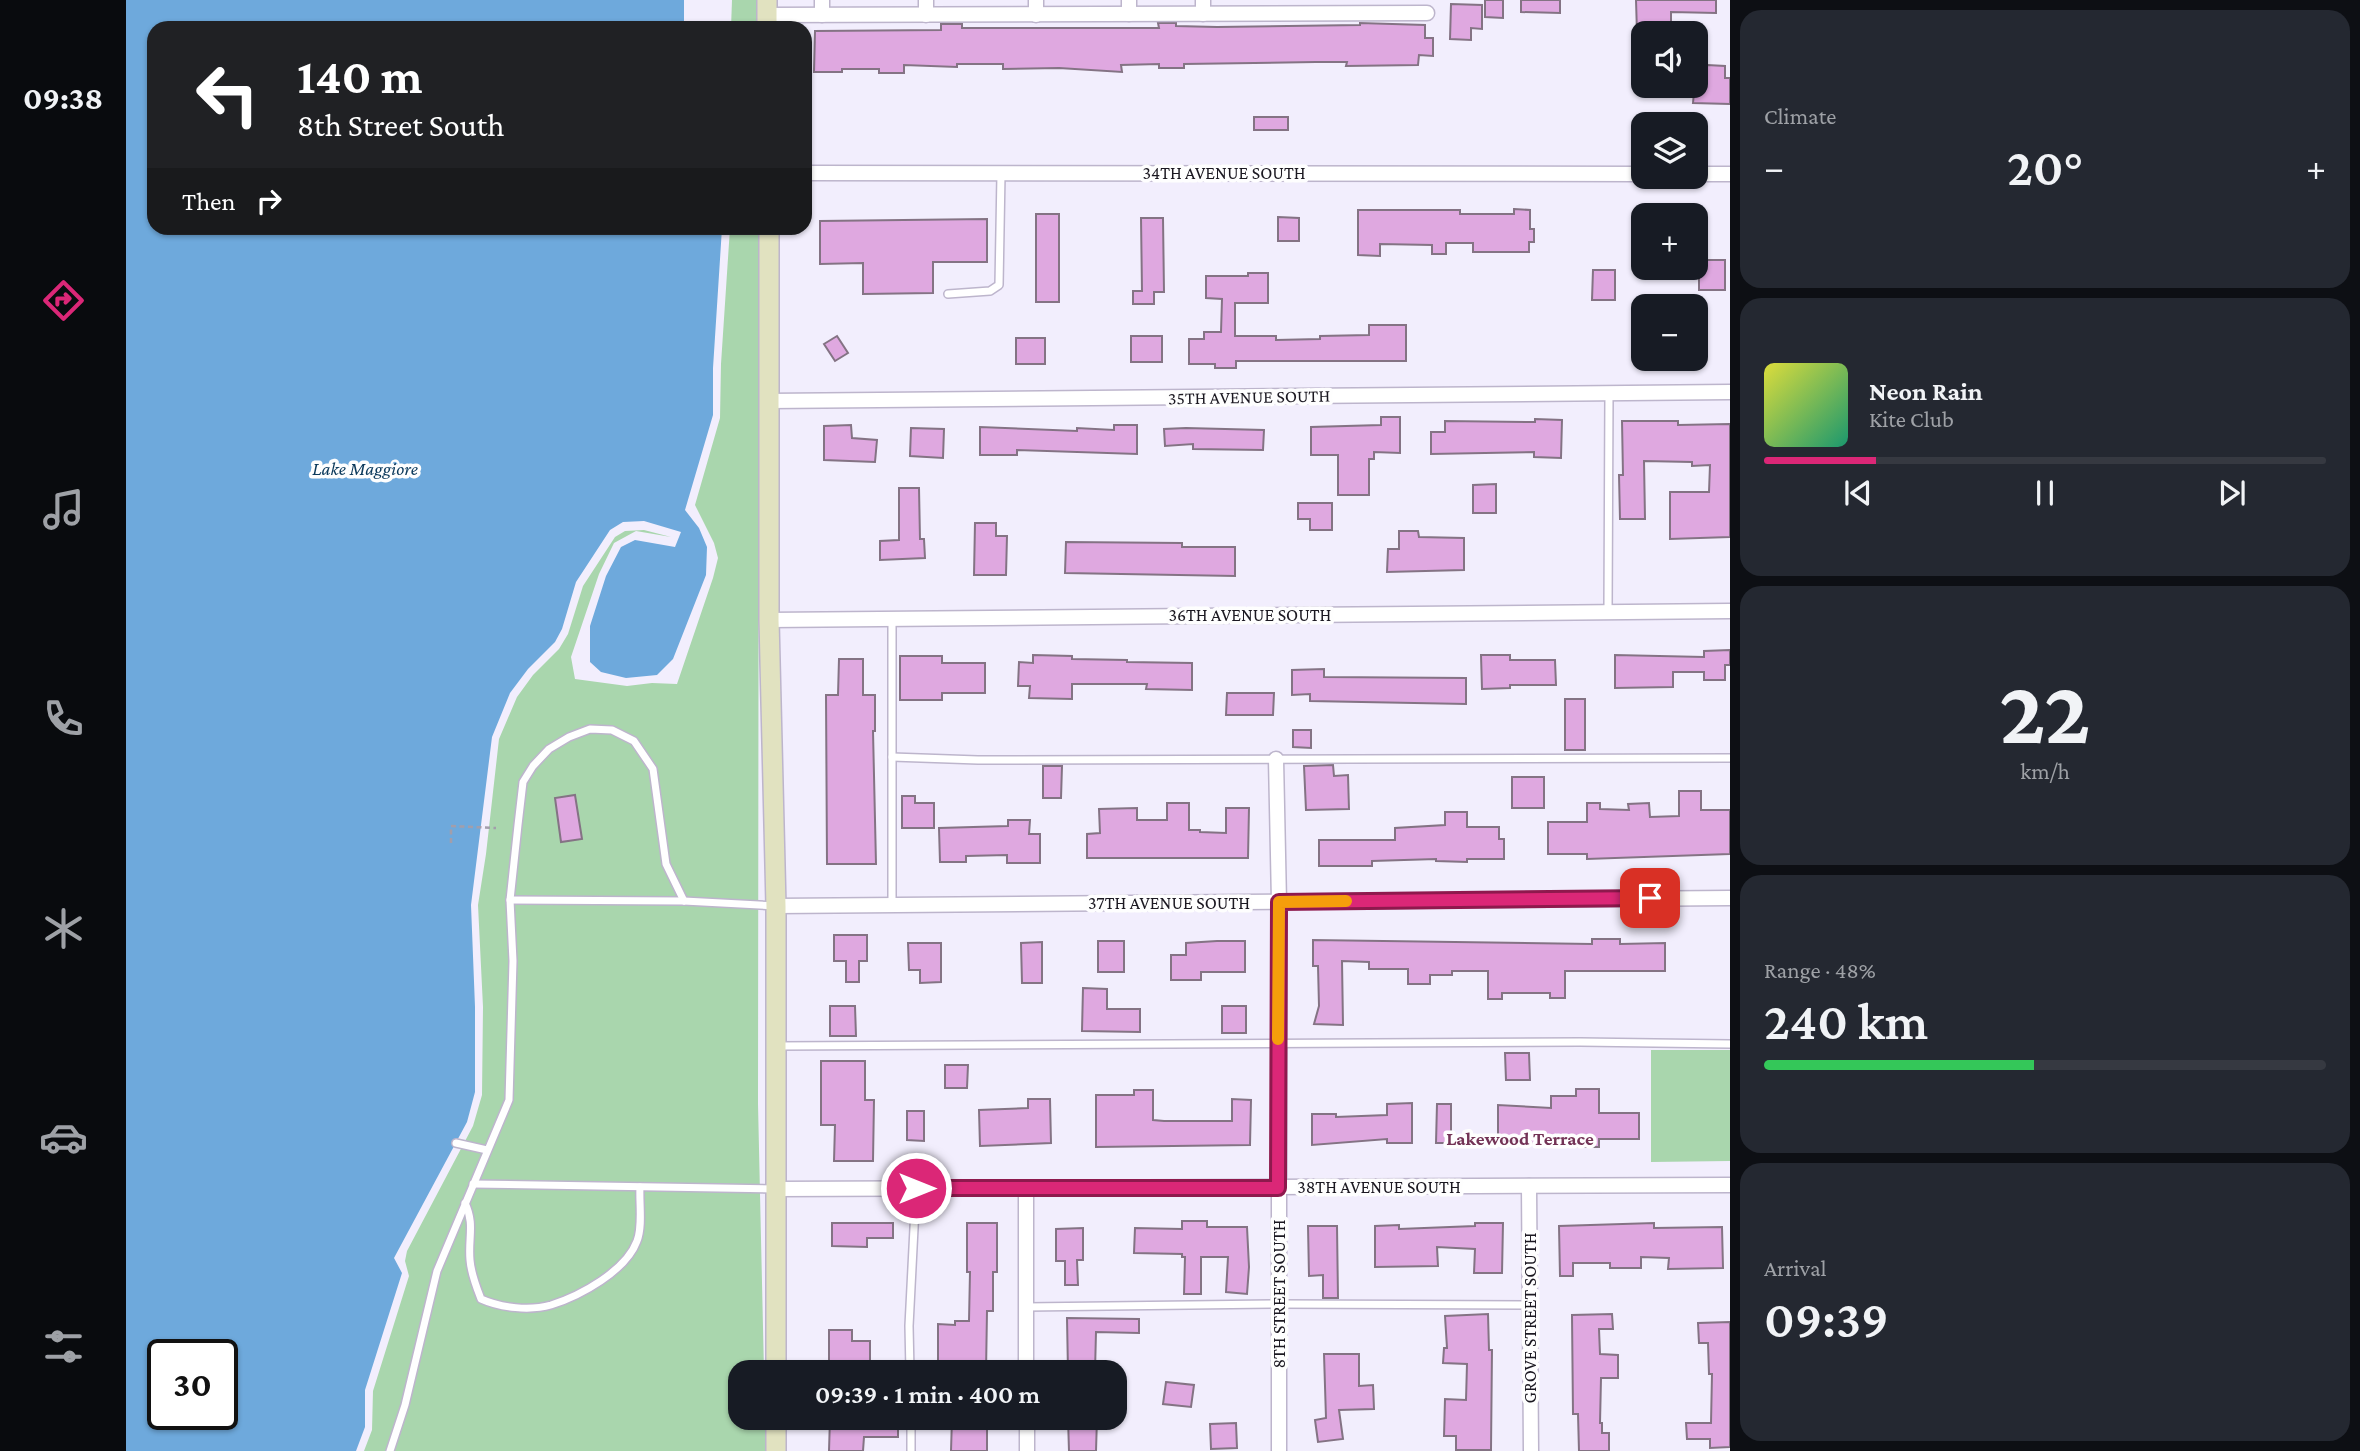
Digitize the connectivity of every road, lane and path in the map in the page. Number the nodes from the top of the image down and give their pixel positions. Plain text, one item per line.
1 (822, 0) edge
2 (1036, 7) edge
3 (1129, 7) edge
4 (1203, 7) edge
5 (1280, 7) edge
6 (1351, 7) edge
7 (926, 8) edge
8 (1427, 13) dead end
9 (767, 14) edge
10 (822, 15) junction
11 (812, 173) edge
12 (1001, 173) junction
13 (1631, 174) edge
14 (1708, 174) edge
15 (1730, 174) edge
16 (769, 235) edge
17 (948, 294) dead end
18 (1730, 392) edge
19 (1609, 393) junction
20 (768, 401) junction
21 (1730, 611) edge
22 (1608, 612) junction
23 (892, 618) junction
24 (769, 620) junction
25 (892, 757) junction
26 (1730, 758) edge
27 (1276, 759) junction
28 (496, 828) dead end
29 (452, 842) dead end
30 (1730, 898) edge
31 (510, 901) junction
32 (684, 901) junction
33 (1279, 902) junction
34 (892, 905) junction
35 (775, 906) junction
36 (1730, 1044) edge
37 (1278, 1045) junction
38 (776, 1046) junction
39 (456, 1143) dead end
40 (487, 1150) junction
41 (473, 1184) junction
42 (1730, 1185) edge
43 (1529, 1186) junction
44 (640, 1187) junction
45 (916, 1188) junction
46 (1026, 1188) junction
47 (1278, 1188) junction
48 (777, 1189) junction
49 (465, 1203) junction
50 (1279, 1304) junction
51 (1530, 1305) junction
52 (1026, 1307) junction
53 (776, 1360) edge
54 (910, 1360) edge
55 (1026, 1360) edge
56 (776, 1430) edge
57 (911, 1430) edge
58 (1027, 1430) edge
59 (390, 1451) edge
60 (776, 1451) edge
61 (911, 1451) edge
62 (1027, 1451) edge
63 (1279, 1451) edge
64 (1531, 1451) edge

1 - 10 street
2 - 3 street
2 - 7 street
3 - 4 street
4 - 5 street
5 - 6 street
6 - 8 street
7 - 10 street
9 - 10 street
11 - 12 street, 34TH AVENUE SOUTH
12 - 13 street, 34TH AVENUE SOUTH
12 - 17 lane
14 - 15 street
16 - 20 main road
18 - 19 street, 35TH AVENUE SOUTH
19 - 20 street, 35TH AVENUE SOUTH
19 - 22 lane
20 - 24 main road
21 - 22 street, 36TH AVENUE SOUTH
22 - 23 street, 36TH AVENUE SOUTH
23 - 24 street, 36TH AVENUE SOUTH
23 - 25 lane
24 - 35 main road
25 - 27 lane
25 - 34 lane
26 - 27 lane
27 - 33 street, 8TH STREET SOUTH
28 - 29 path
30 - 33 street, 37TH AVENUE SOUTH
31 - 32 lane
31 - 32 lane
31 - 40 lane
32 - 35 lane
33 - 34 street, 37TH AVENUE SOUTH
33 - 37 street, 8TH STREET SOUTH
34 - 35 street, 37TH AVENUE SOUTH
35 - 38 main road
36 - 37 lane
37 - 38 lane
37 - 47 street, 8TH STREET SOUTH
38 - 48 main road
39 - 40 lane
40 - 41 lane
41 - 44 lane
41 - 49 lane
42 - 43 street, 38TH AVENUE SOUTH
43 - 47 street, 38TH AVENUE SOUTH
43 - 51 street, GROVE STREET SOUTH
44 - 48 lane
44 - 49 lane
45 - 46 street, 38TH AVENUE SOUTH
45 - 48 street, 38TH AVENUE SOUTH
45 - 54 lane
46 - 47 street, 38TH AVENUE SOUTH
46 - 52 street
47 - 50 street, 8TH STREET SOUTH
48 - 53 main road
49 - 59 lane
50 - 51 lane
50 - 52 lane
50 - 63 street, 8TH STREET SOUTH
51 - 64 street, GROVE STREET SOUTH
52 - 55 street
56 - 60 main road
57 - 61 lane
58 - 62 street

